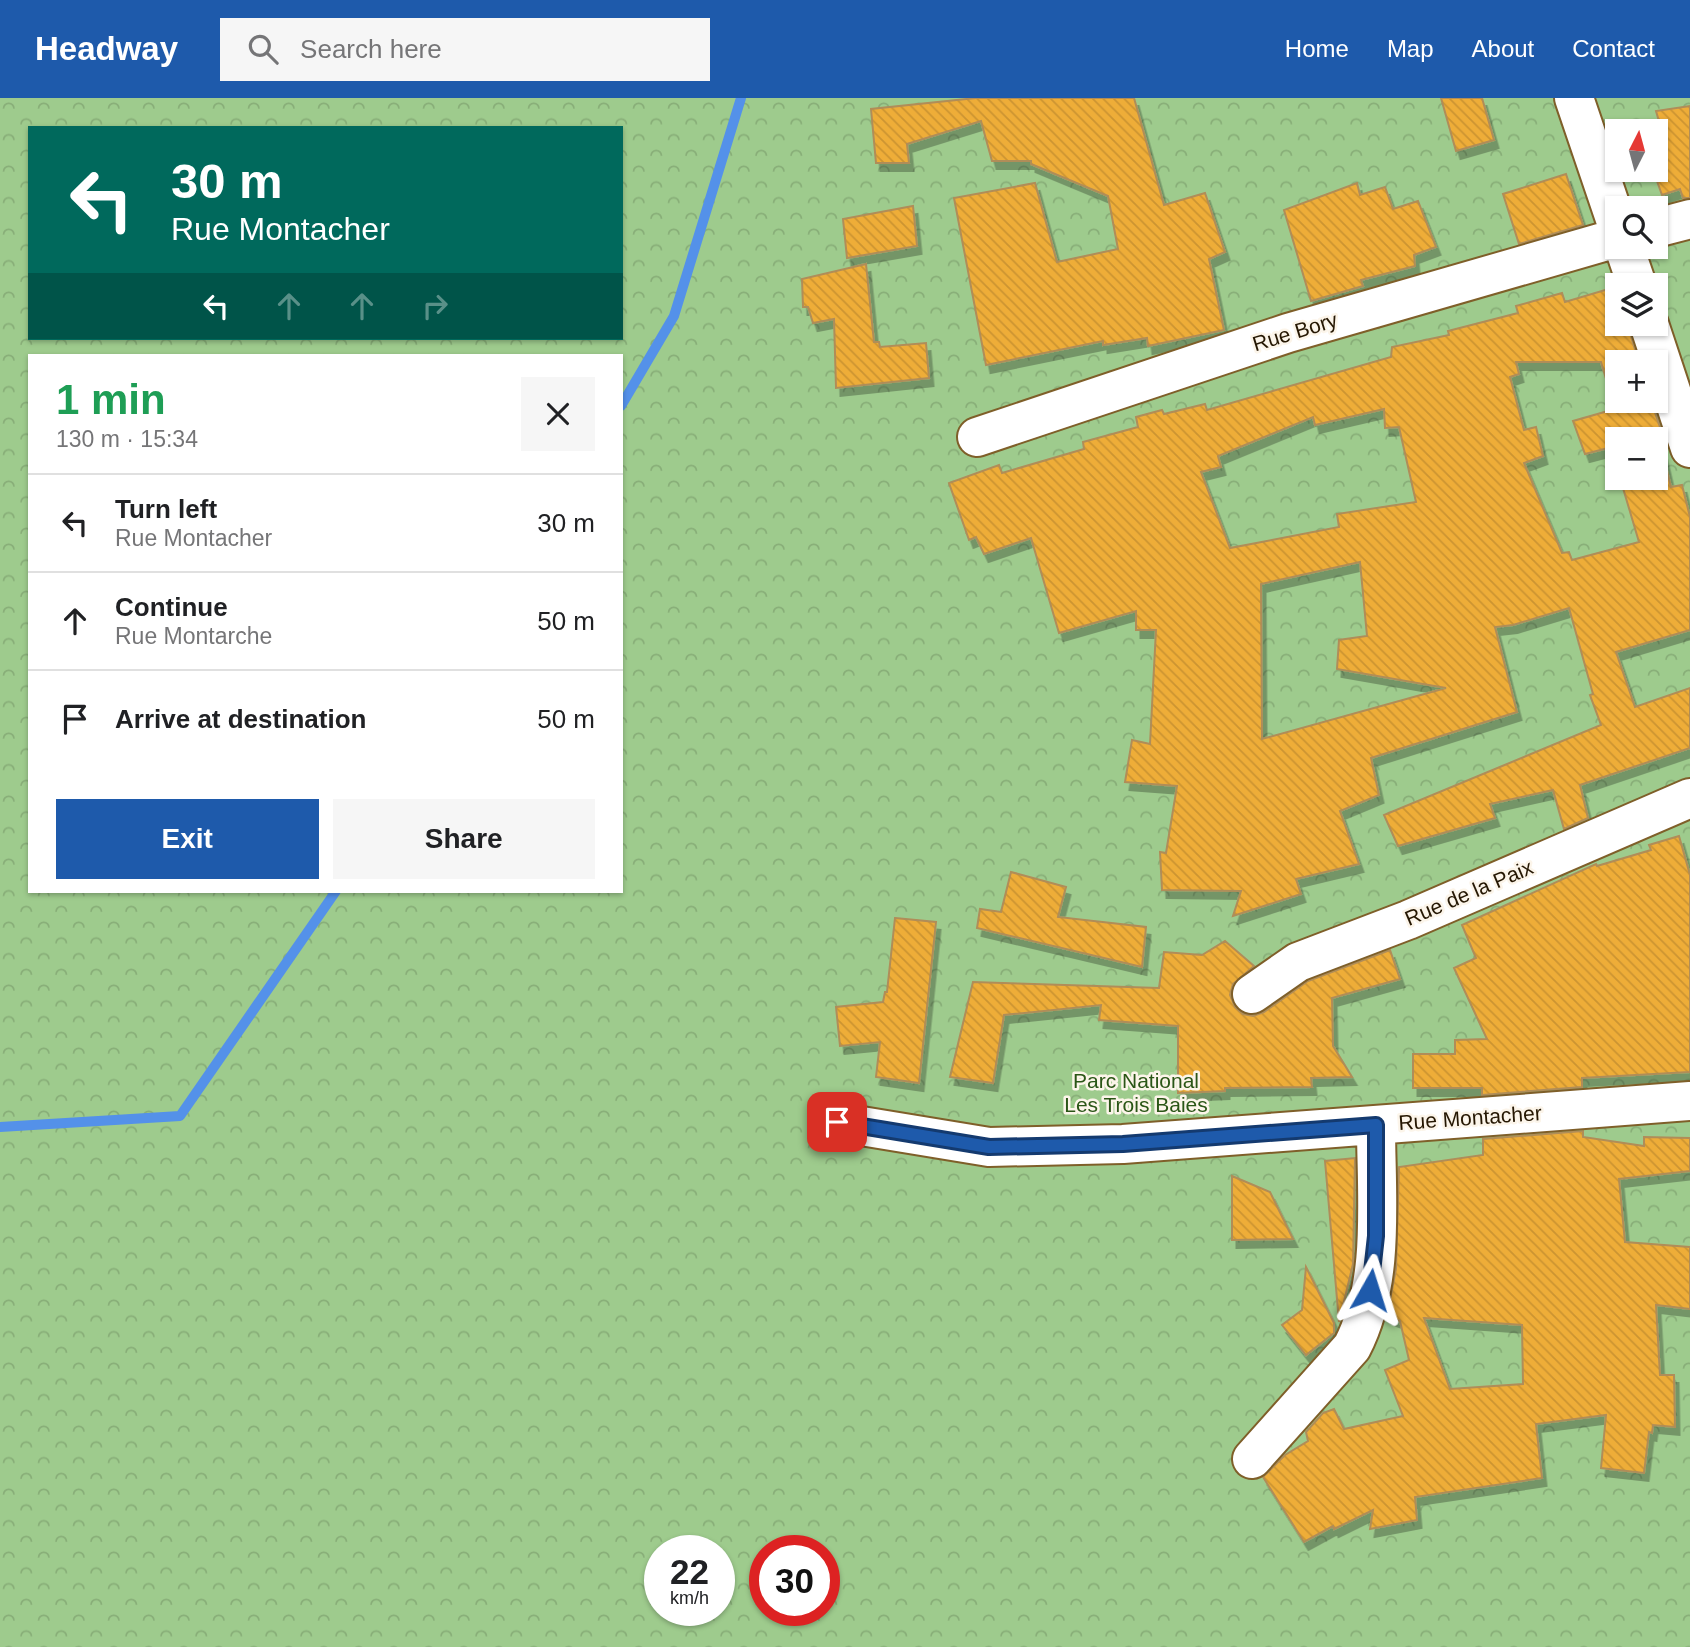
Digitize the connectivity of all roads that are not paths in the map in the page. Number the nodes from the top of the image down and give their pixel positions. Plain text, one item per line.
1 (1574, 98) edge
2 (1607, 196) edge
3 (1690, 219) edge
4 (1668, 225) edge
5 (1605, 241) edge
6 (1653, 336) edge
7 (977, 438) dead end
8 (1690, 448) edge
9 (1690, 798) edge
10 (1252, 994) dead end
11 (1690, 1101) edge
12 (837, 1122) dead end
13 (1376, 1125) junction
14 (1252, 1459) dead end

1 - 2 street
3 - 4 street
5 - 7 street, Rue Bory
6 - 8 street
9 - 10 street, Rue de la Paix
11 - 13 street, Rue Montacher
12 - 13 street, Rue Montacher
13 - 14 street

